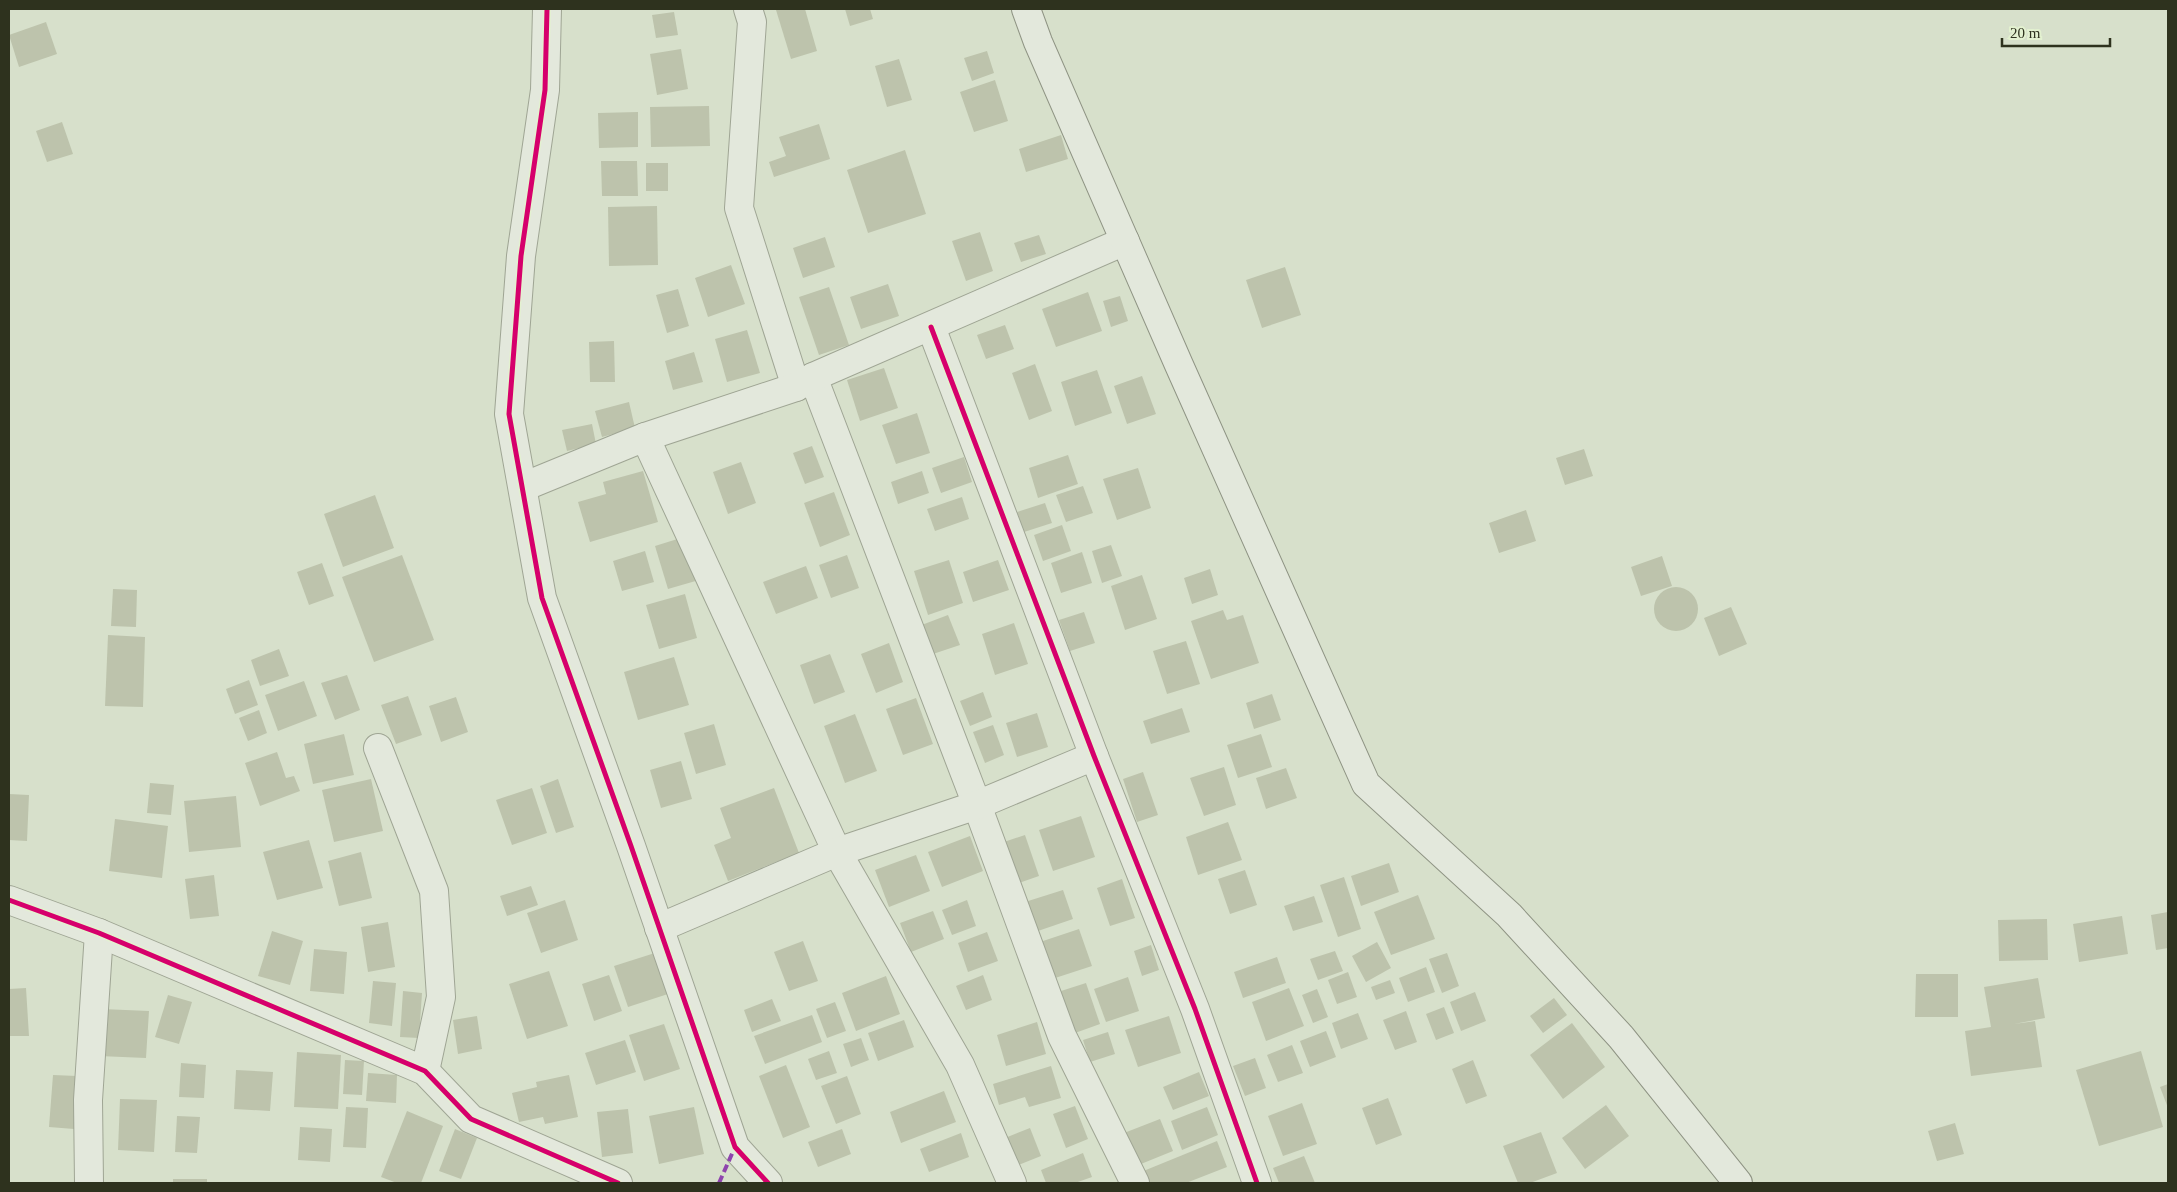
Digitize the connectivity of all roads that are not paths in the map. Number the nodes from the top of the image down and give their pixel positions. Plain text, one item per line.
1 (547, 9) edge
2 (748, 9) edge
3 (1026, 9) edge
4 (1125, 241) junction
5 (931, 327) junction
6 (804, 382) junction
7 (645, 437) junction
8 (523, 487) junction
9 (378, 748) dead end
10 (1094, 756) junction
11 (977, 805) junction
12 (837, 852) junction
13 (9, 900) edge
14 (659, 928) junction
15 (99, 933) junction
16 (425, 1071) junction
17 (89, 1183) edge
18 (618, 1183) edge
19 (768, 1183) edge
20 (1012, 1183) edge
21 (1135, 1183) edge
22 (1257, 1183) edge
23 (1738, 1183) edge

1 - 8 street
2 - 6 street
3 - 4 street
4 - 5 street
4 - 23 street
5 - 6 street
5 - 10 street
6 - 7 street
6 - 11 street
7 - 8 street
7 - 12 street
8 - 14 street
9 - 16 street
10 - 11 street
10 - 22 street
11 - 12 street
11 - 21 street
12 - 14 street
12 - 20 street
13 - 15 street
14 - 19 street
15 - 16 street
15 - 17 street
16 - 18 street

